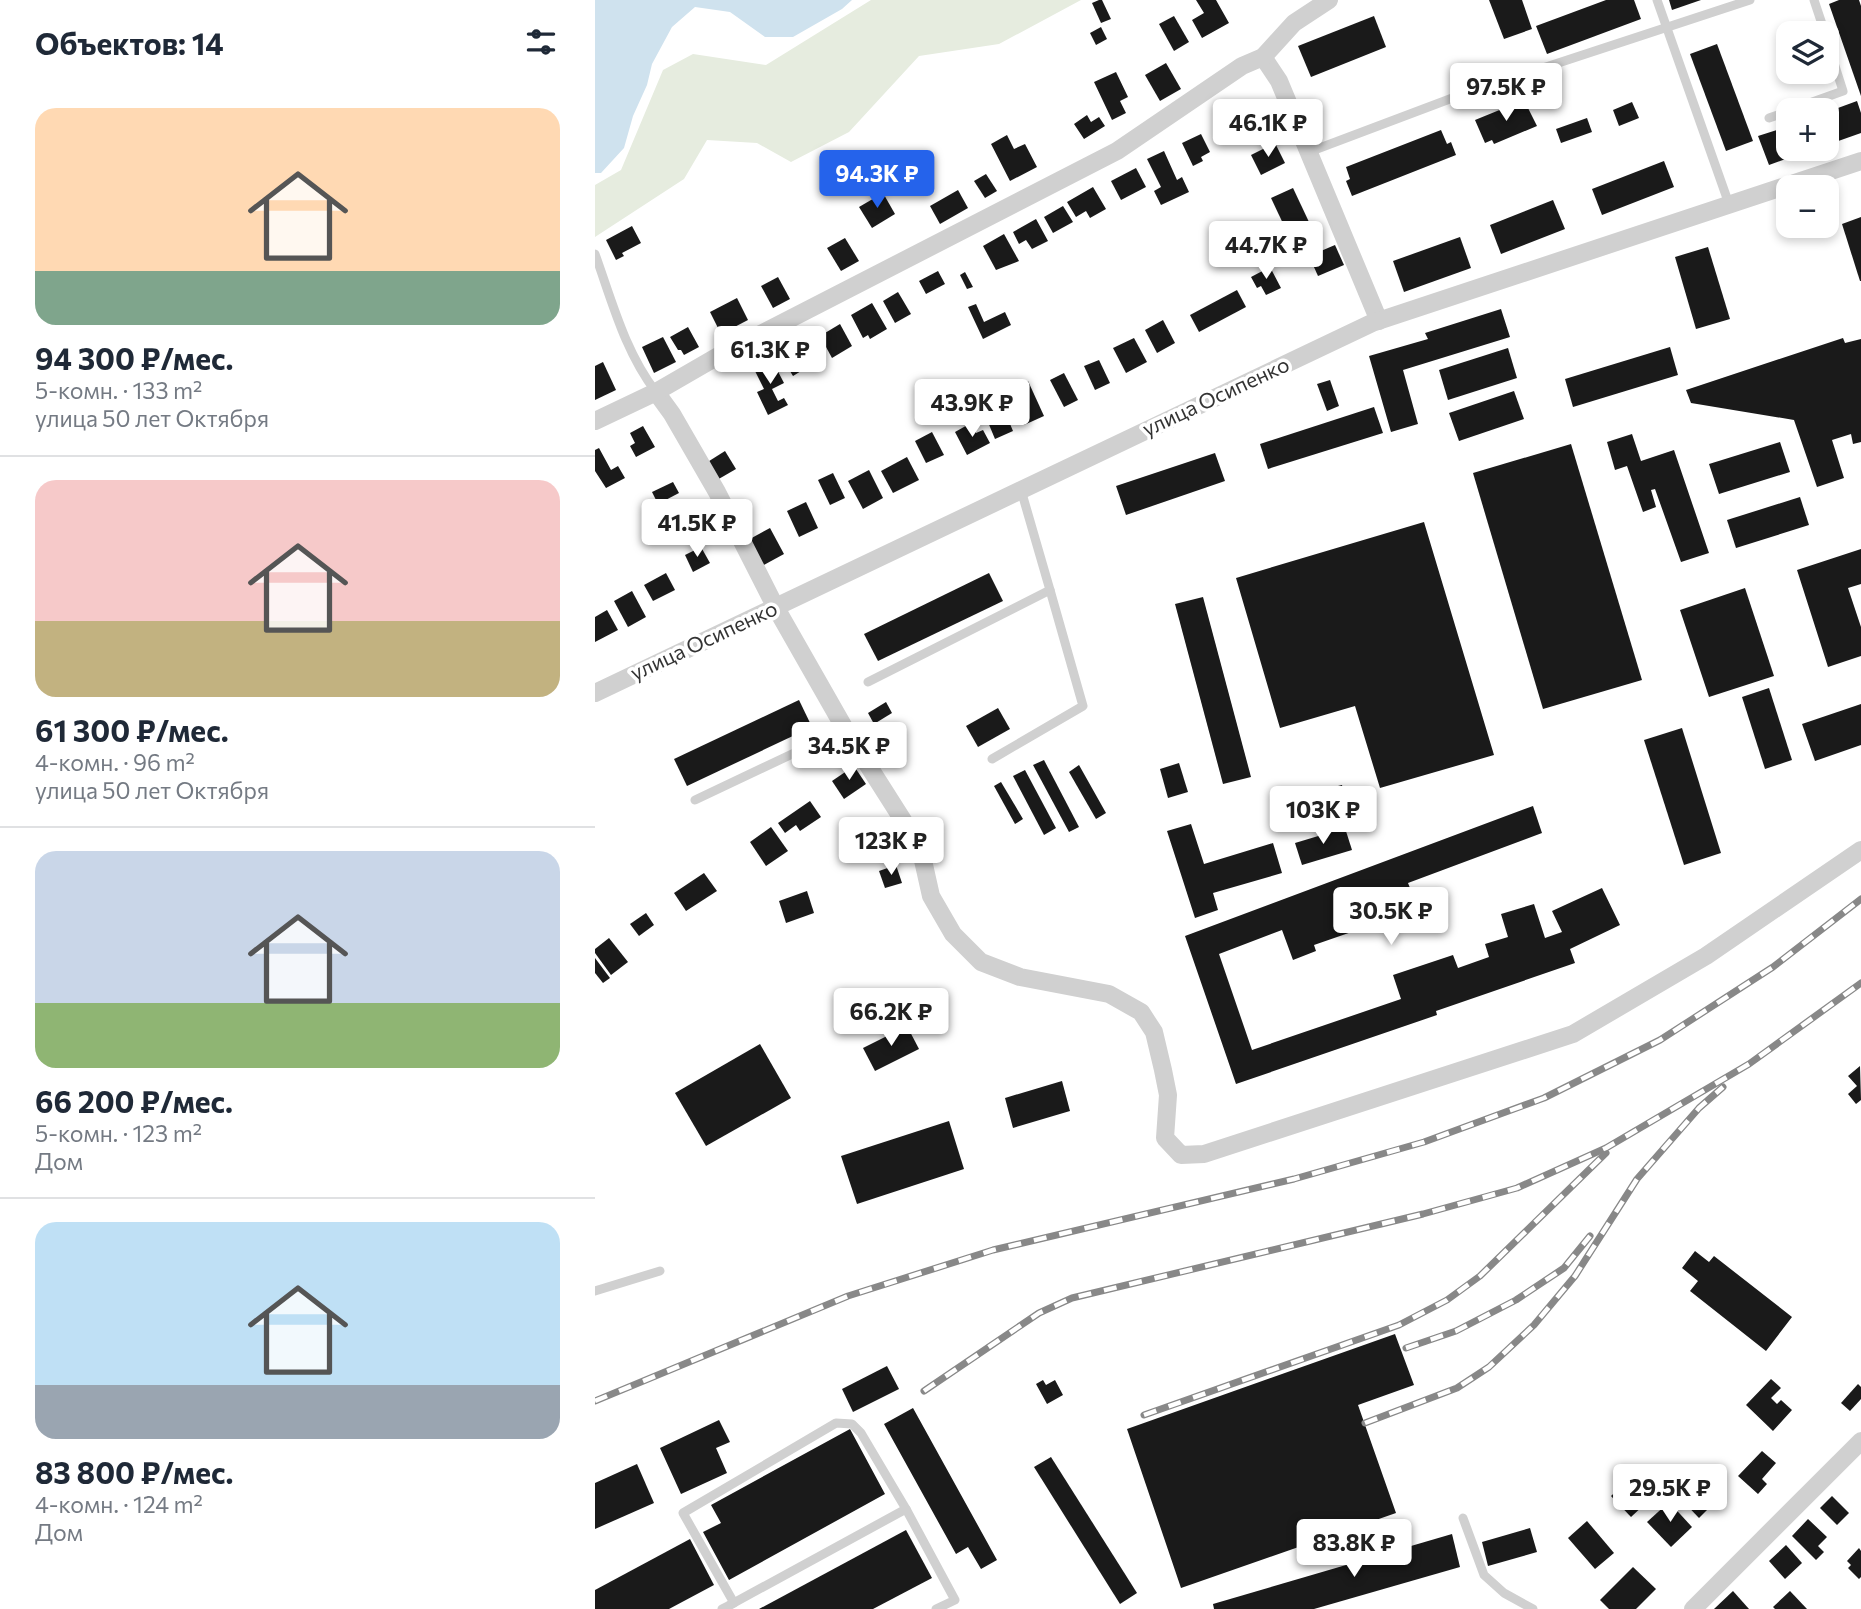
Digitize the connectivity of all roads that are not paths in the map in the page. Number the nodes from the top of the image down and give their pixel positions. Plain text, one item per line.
1 (1329, 0) edge
2 (1657, 0) edge
3 (1751, 0) edge
4 (1814, 0) edge
5 (1821, 21) edge
6 (1667, 28) junction
7 (1263, 58) junction
8 (1839, 78) edge
9 (1823, 98) edge
10 (1776, 115) edge
11 (1769, 118) dead end
12 (1309, 152) junction
13 (1861, 161) edge
14 (1729, 204) junction
15 (595, 254) edge
16 (1379, 321) junction
17 (656, 392) junction
18 (595, 421) edge
19 (1021, 490) junction
20 (1050, 590) junction
21 (776, 608) junction
22 (868, 682) dead end
23 (595, 693) edge
24 (845, 729) junction
25 (992, 759) dead end
26 (695, 800) dead end
27 (1861, 850) edge
28 (660, 1271) dead end
29 (595, 1291) edge
30 (1861, 1441) edge
31 (906, 1509) junction
32 (1463, 1518) dead end
33 (734, 1603) junction
34 (940, 1608) edge
35 (722, 1609) edge
36 (1533, 1609) edge
37 (1693, 1609) edge

1 - 7 street
2 - 6 lane
3 - 6 lane
4 - 5 lane
6 - 12 lane
6 - 14 lane
7 - 12 street
7 - 17 street
8 - 9 lane
10 - 11 lane
12 - 16 street
13 - 14 street, улица Осипенко
14 - 16 street, улица Осипенко
15 - 17 lane
16 - 19 street, улица Осипенко
17 - 18 street
17 - 21 street
19 - 20 lane
19 - 21 street, улица Осипенко
20 - 22 lane
20 - 25 lane
21 - 23 street, улица Осипенко
21 - 24 street
24 - 26 lane
24 - 27 street
28 - 29 lane
30 - 37 street
31 - 33 lane
31 - 33 lane
31 - 34 lane
32 - 36 lane
33 - 35 lane

